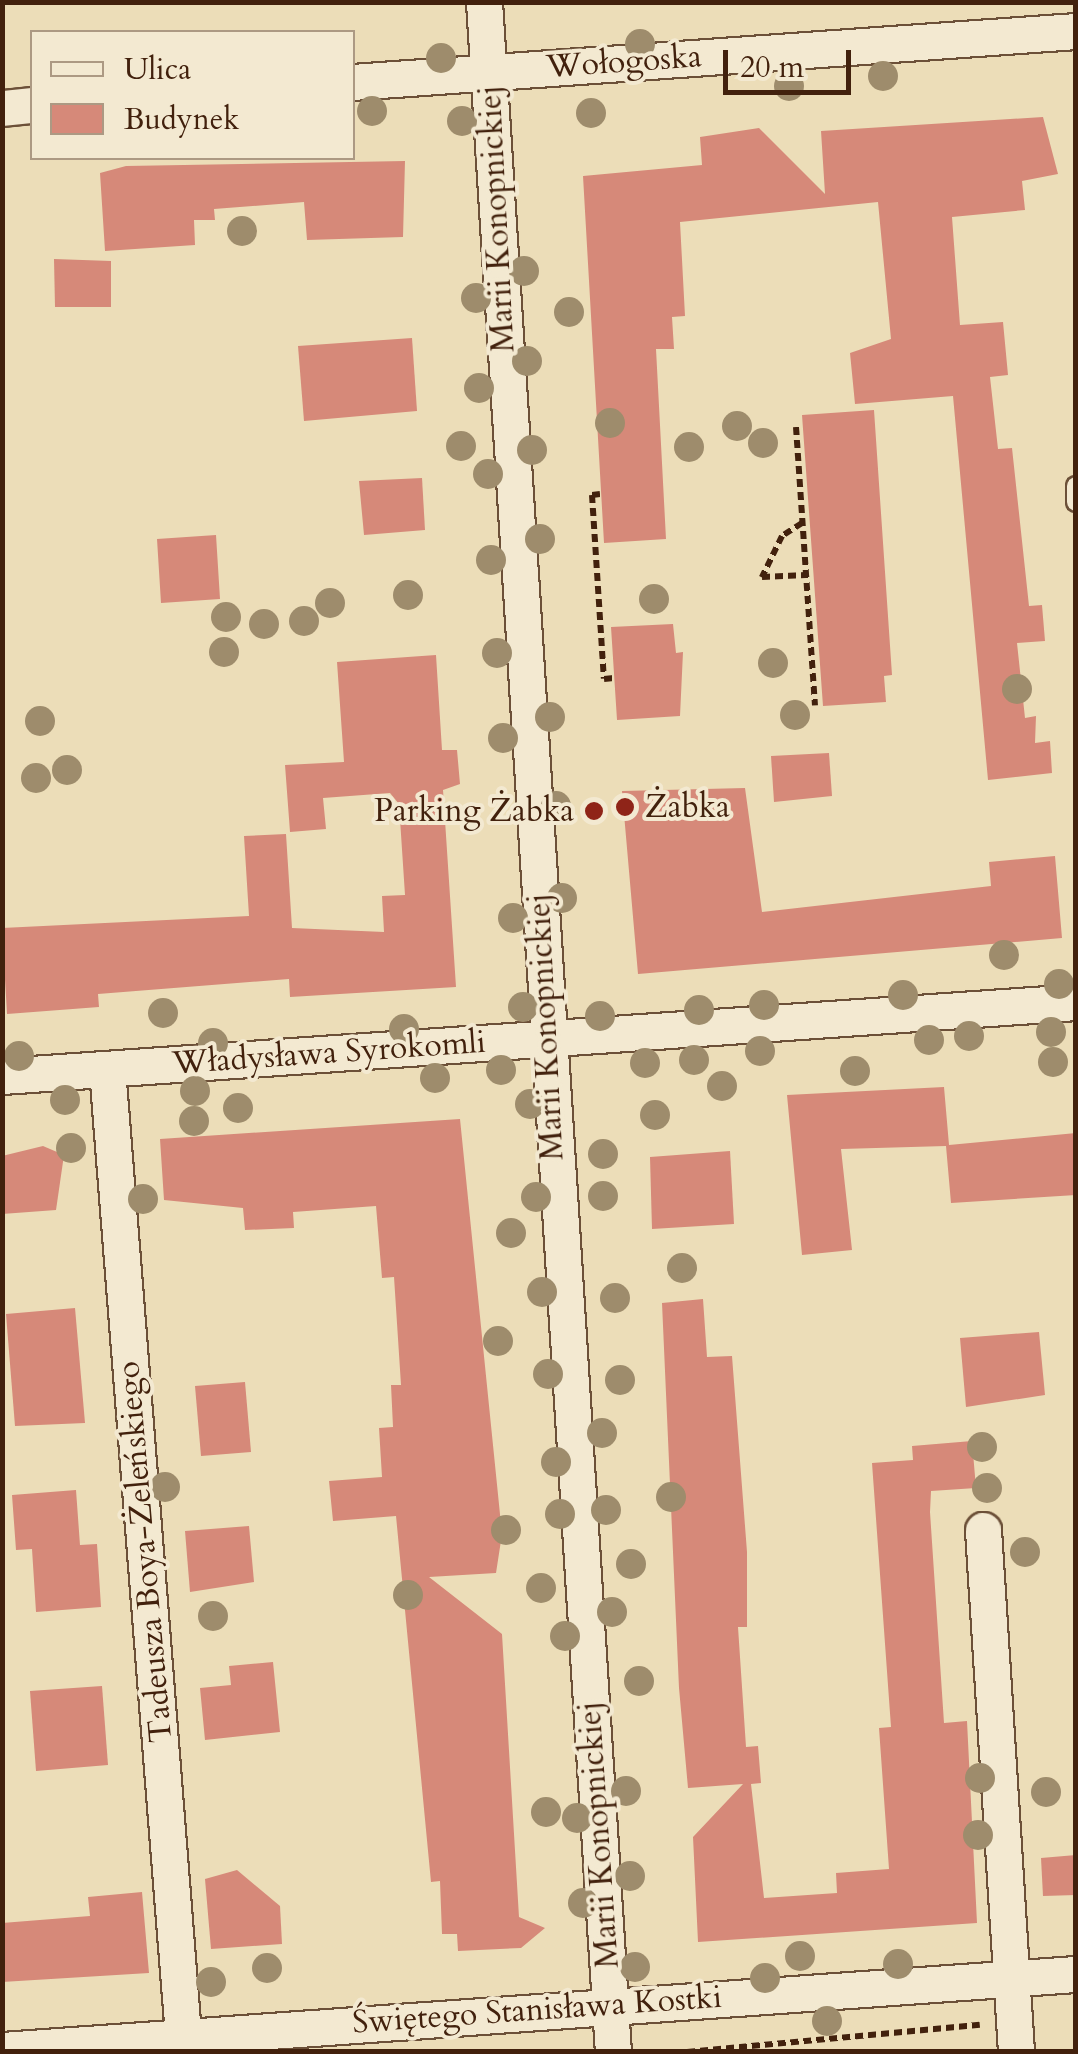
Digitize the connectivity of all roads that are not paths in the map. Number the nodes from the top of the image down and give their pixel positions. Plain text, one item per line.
1 (484, 2) edge
2 (1076, 31) edge
3 (488, 72) junction
4 (355, 82) edge
5 (30, 106) edge
6 (2, 108) edge
7 (1076, 486) edge
8 (1076, 502) edge
9 (1076, 1002) edge
10 (546, 1039) junction
11 (107, 1069) junction
12 (2, 1076) edge
13 (983, 1530) dead end
14 (1076, 1974) edge
15 (1012, 1980) junction
16 (610, 2004) junction
17 (183, 2035) junction
18 (1015, 2037) edge
19 (2, 2050) edge
20 (613, 2052) edge

1 - 3 street, Marii Konopnickiej
2 - 3 street, Wołogoska
3 - 4 street, Wołogoska
3 - 10 street, Marii Konopnickiej
5 - 6 street
7 - 8 lane
9 - 10 street, Władysława Syrokomli
10 - 11 street, Władysława Syrokomli
10 - 16 street, Marii Konopnickiej
11 - 12 street, Władysława Syrokomli
11 - 17 street, Tadeusza Boya-Żeleńskiego
13 - 15 street
14 - 15 street, Świętego Stanisława Kostki
15 - 16 street, Świętego Stanisława Kostki
15 - 18 street
16 - 17 street, Świętego Stanisława Kostki
16 - 20 street, Marii Konopnickiej
17 - 19 street, Świętego Stanisława Kostki

